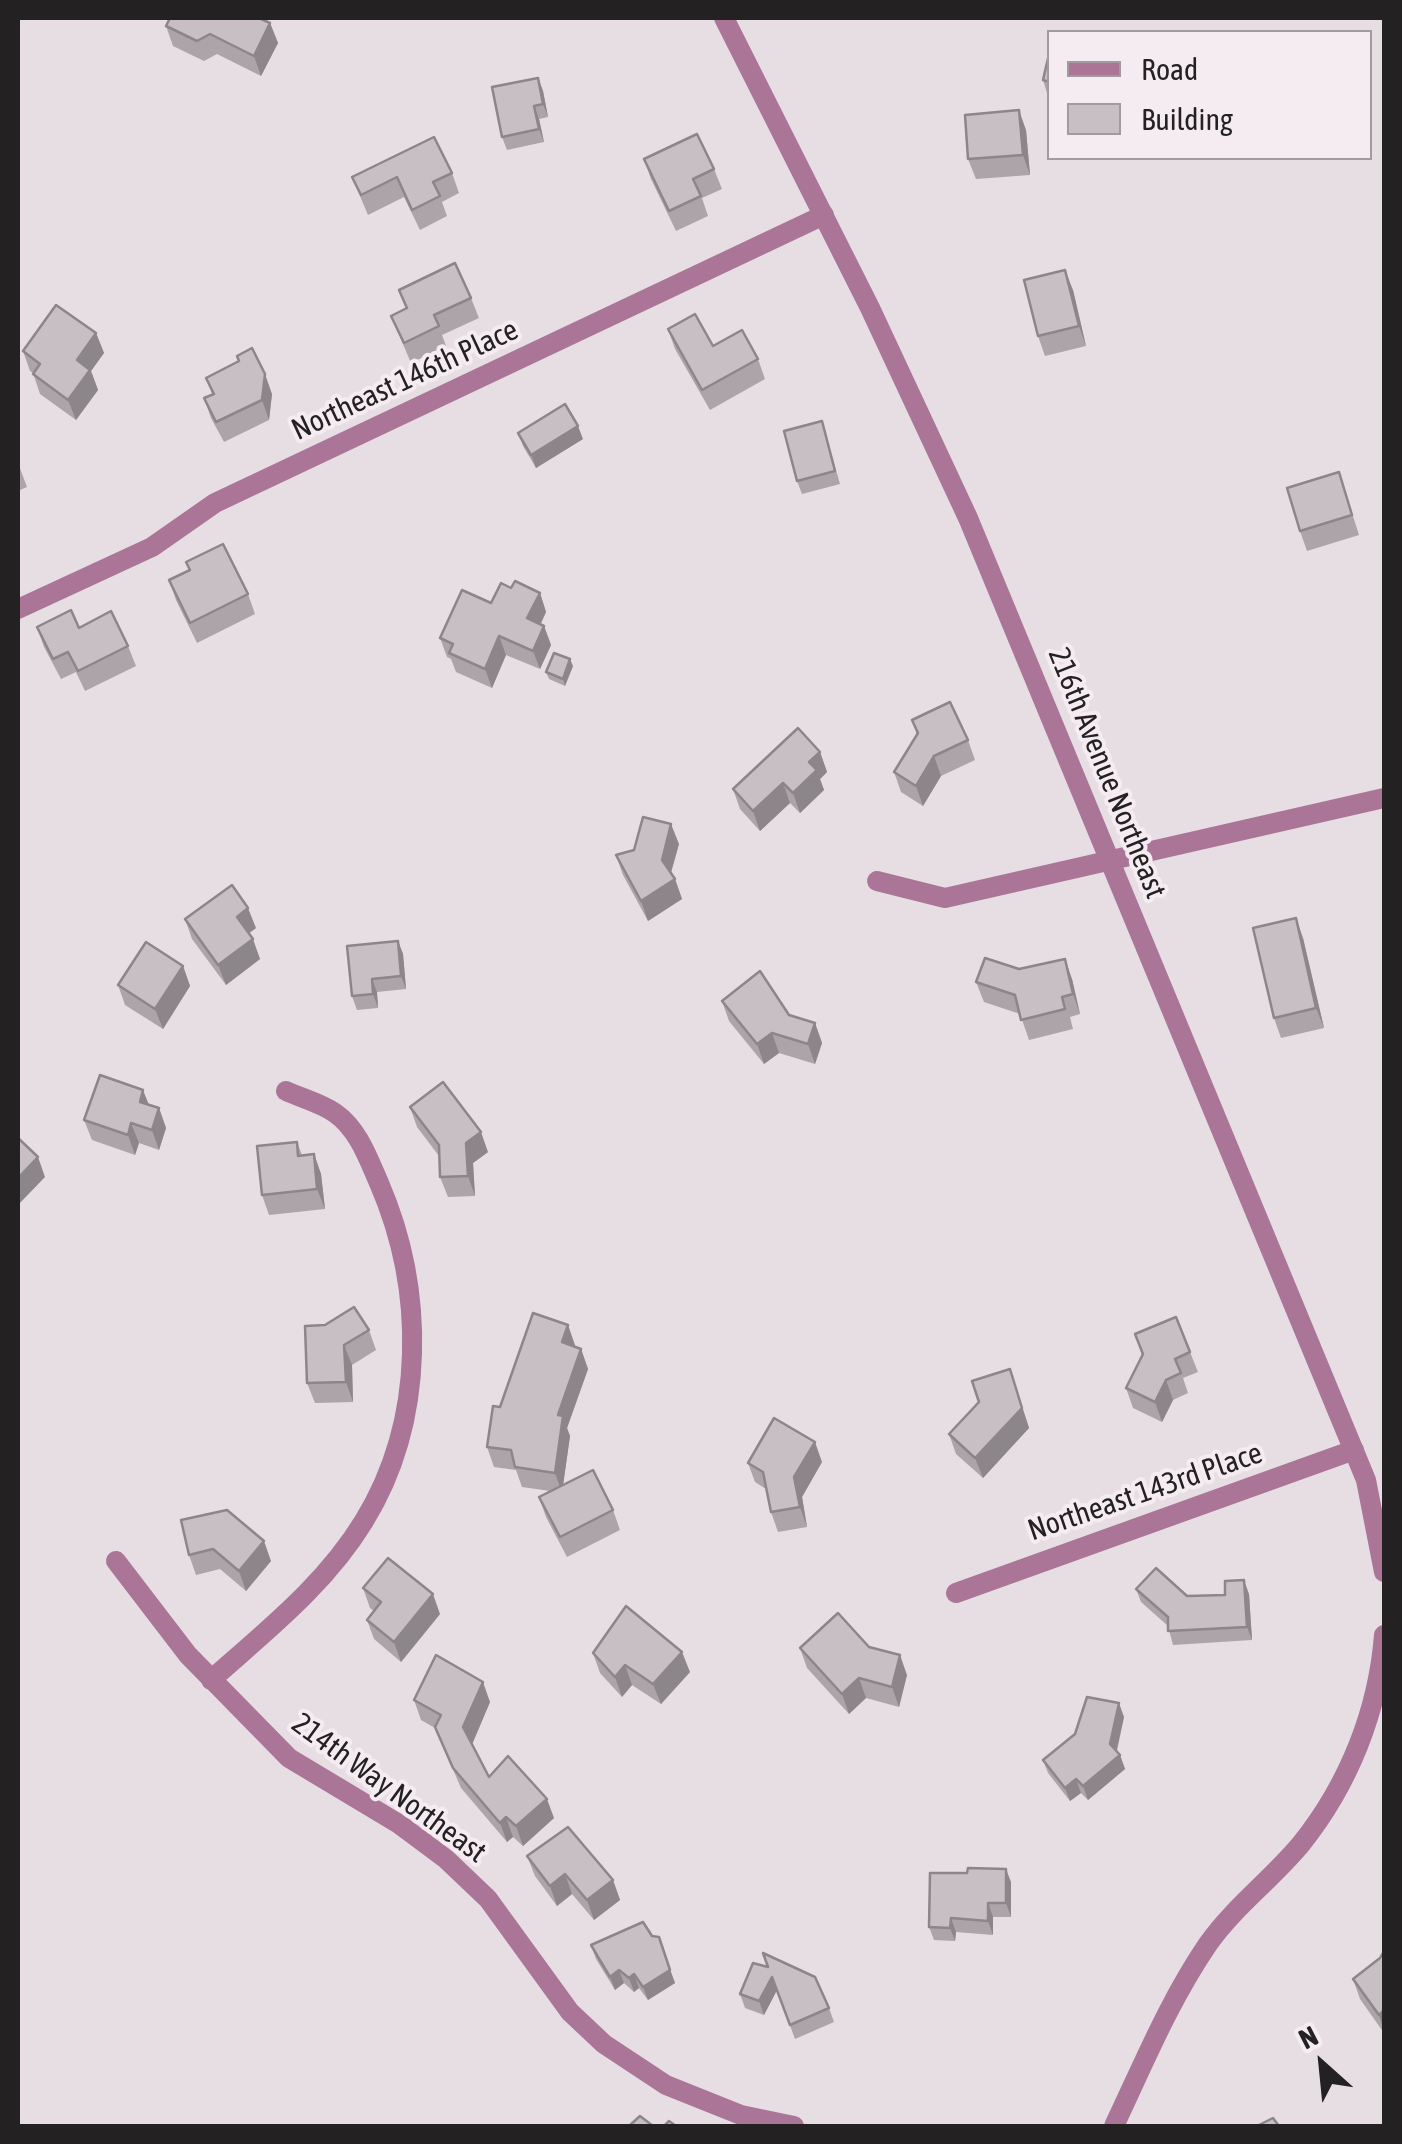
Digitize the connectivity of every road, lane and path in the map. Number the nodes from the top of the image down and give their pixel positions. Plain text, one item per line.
1 (724, 18) edge
2 (824, 215) junction
3 (18, 609) edge
4 (1384, 798) edge
5 (1111, 860) junction
6 (878, 880) dead end
7 (286, 1091) dead end
8 (1354, 1450) junction
9 (116, 1560) dead end
10 (1384, 1572) edge
11 (956, 1594) dead end
12 (1384, 1635) edge
13 (211, 1680) junction
14 (794, 2126) edge
15 (1114, 2126) edge

1 - 2 street, 216th Avenue Northeast
2 - 3 street, Northeast 146th Place
2 - 5 street, 216th Avenue Northeast
4 - 5 street
5 - 6 street
5 - 8 street, 216th Avenue Northeast
7 - 13 street
8 - 10 street, 216th Avenue Northeast
8 - 11 street, Northeast 143rd Place
9 - 13 street, 214th Way Northeast
12 - 15 street
13 - 14 street, 214th Way Northeast

